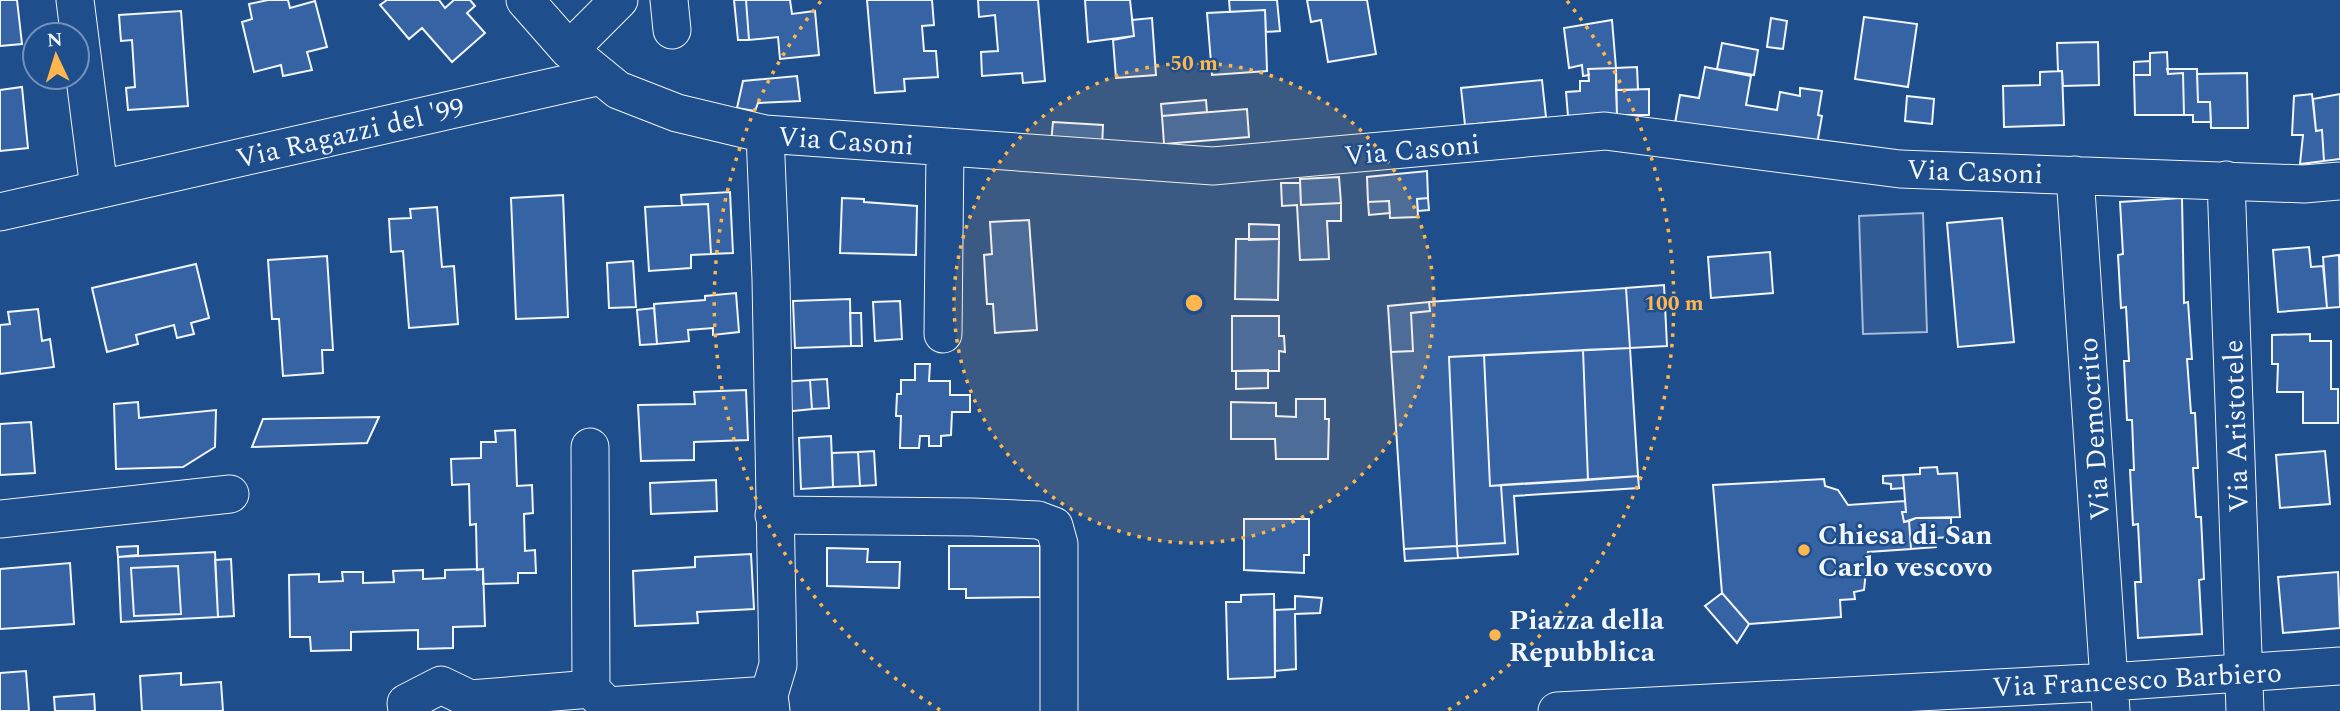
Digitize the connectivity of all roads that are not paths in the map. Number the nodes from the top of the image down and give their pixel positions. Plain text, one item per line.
1 (75, 0) edge
2 (526, 0) edge
3 (619, 0) edge
4 (569, 50) junction
5 (601, 76) junction
6 (765, 134) junction
7 (944, 147) junction
8 (2075, 175) junction
9 (2227, 180) junction
10 (2340, 181) edge
11 (99, 189) junction
12 (0, 212) edge
13 (943, 334) dead end
14 (590, 447) dead end
15 (230, 494) dead end
16 (774, 515) junction
17 (0, 519) edge
18 (2340, 666) edge
19 (2243, 673) junction
20 (591, 689) junction
21 (2111, 696) edge
22 (770, 703) edge
23 (1845, 703) edge
24 (1607, 710) edge
25 (407, 711) edge
26 (1059, 711) edge
27 (1557, 711) edge
28 (2245, 711) edge

1 - 11 street
2 - 4 street, Via Casoni
3 - 4 street
4 - 5 street, Via Casoni
5 - 6 street, Via Casoni
5 - 11 street, Via Ragazzi del '99
6 - 7 street, Via Casoni
6 - 16 street
7 - 8 street, Via Casoni
7 - 13 street
8 - 9 street, Via Casoni
8 - 21 street, Via Democrito
9 - 10 street, Via Casoni
9 - 19 street, Via Aristotele
11 - 12 street, Via Ragazzi del '99
14 - 20 street
15 - 17 street
16 - 22 street
16 - 26 street
18 - 19 street, Via Francesco Barbiero
19 - 21 street, Via Francesco Barbiero
19 - 28 street, Via Aristotele
20 - 22 street
20 - 25 street
21 - 23 street, Via Francesco Barbiero
23 - 24 street, Via Francesco Barbiero
24 - 27 street, Via Francesco Barbiero

